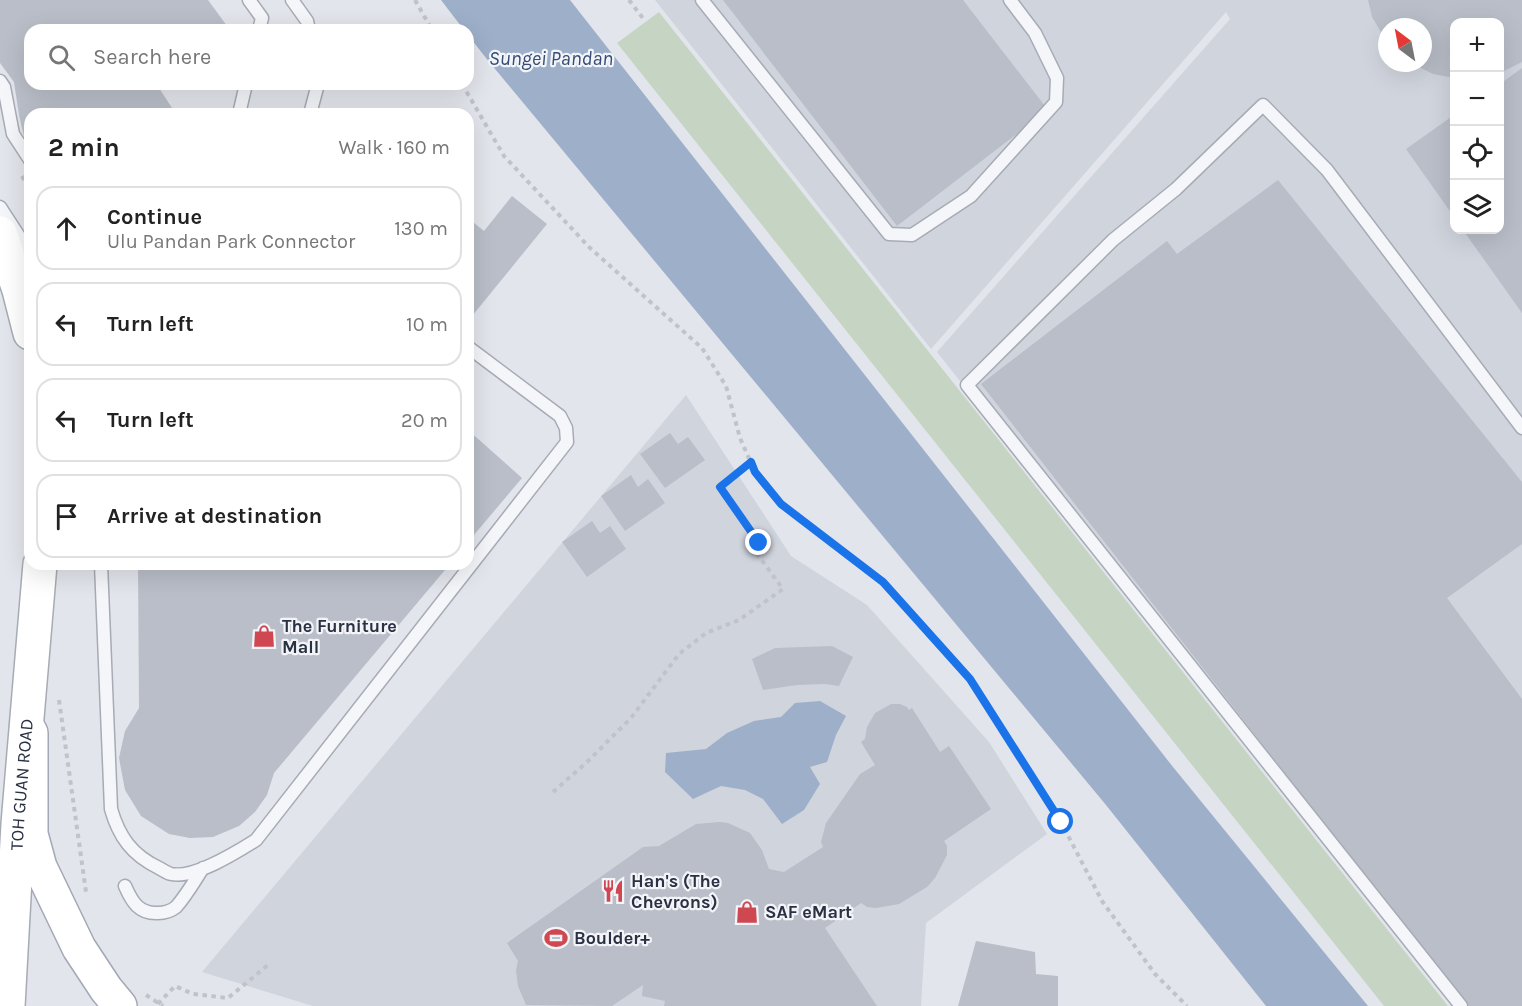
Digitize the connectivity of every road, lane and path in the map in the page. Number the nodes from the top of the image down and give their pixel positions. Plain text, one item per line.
1 (249, 0) edge
2 (292, 0) edge
3 (415, 0) edge
4 (629, 0) edge
5 (702, 0) edge
6 (1010, 0) edge
7 (645, 21) dead end
8 (260, 24) edge
9 (308, 24) edge
10 (429, 24) edge
11 (0, 81) edge
12 (245, 90) edge
13 (316, 90) edge
14 (466, 90) edge
15 (240, 108) edge
16 (312, 108) edge
17 (24, 151) edge
18 (0, 207) edge
19 (0, 233) edge
20 (24, 244) edge
21 (24, 310) edge
22 (474, 352) edge
23 (1522, 428) edge
24 (751, 462) junction
25 (474, 561) edge
26 (40, 570) edge
27 (101, 570) edge
28 (467, 570) edge
29 (58, 690) dead end
30 (27, 726) junction
31 (553, 792) dead end
32 (203, 868) junction
33 (125, 886) dead end
34 (87, 896) dead end
35 (268, 965) dead end
36 (158, 1004) dead end
37 (8, 1006) edge
38 (120, 1006) edge
39 (1187, 1006) edge
40 (1461, 1006) edge

1 - 8 lane
2 - 9 lane
3 - 10 path
4 - 7 path
5 - 6 lane
11 - 17 lane
12 - 15 lane
13 - 16 lane
14 - 24 path
18 - 20 lane
19 - 21 main road
22 - 25 lane
23 - 40 lane
24 - 31 path
24 - 39 path
26 - 30 main road, TOH GUAN ROAD
27 - 32 lane
28 - 32 lane
29 - 34 path
30 - 37 main road, TOH GUAN ROAD
30 - 38 main road
32 - 33 lane
35 - 36 path

